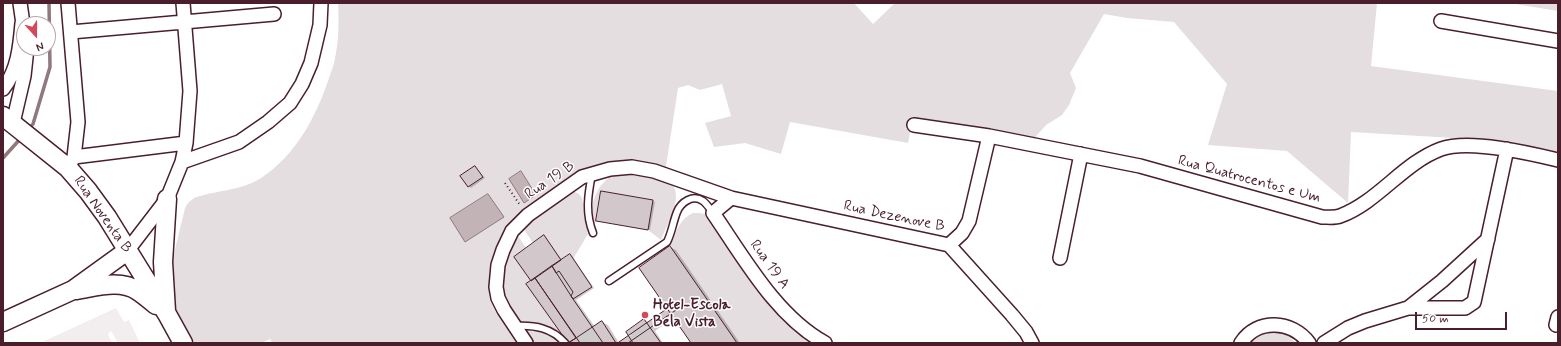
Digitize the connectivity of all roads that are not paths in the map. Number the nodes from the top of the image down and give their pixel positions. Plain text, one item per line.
1 (20, 3) edge
2 (68, 3) edge
3 (183, 3) edge
4 (321, 3) edge
5 (274, 14) dead end
6 (22, 16) edge
7 (1442, 21) dead end
8 (184, 22) junction
9 (71, 32) junction
10 (1558, 42) edge
11 (18, 56) edge
12 (26, 56) edge
13 (3, 89) edge
14 (914, 125) dead end
15 (16, 126) edge
16 (989, 136) junction
17 (186, 143) junction
18 (1507, 150) junction
19 (1081, 154) junction
20 (1558, 160) edge
21 (182, 162) junction
22 (71, 163) junction
23 (592, 174) junction
24 (731, 198) junction
25 (168, 199) junction
26 (713, 213) junction
27 (592, 233) dead end
28 (1488, 239) junction
29 (949, 245) junction
30 (127, 252) junction
31 (1060, 258) dead end
32 (610, 280) dead end
33 (73, 290) junction
34 (1408, 308) junction
35 (166, 314) junction
36 (3, 322) edge
37 (514, 326) junction
38 (183, 343) edge
39 (526, 343) edge
40 (565, 343) edge
41 (825, 343) edge
42 (1032, 343) edge
43 (1241, 343) edge
44 (1309, 343) edge
45 (1324, 343) edge

1 - 6 street
2 - 9 street
3 - 8 street
4 - 21 street
5 - 8 street
7 - 10 street
8 - 9 street
8 - 17 street
9 - 22 street
11 - 13 street
12 - 15 street
14 - 16 street, Rua Quatrocentos e Um
15 - 22 street, Rua Noventa B
16 - 19 street, Rua Quatrocentos e Um
16 - 29 street
17 - 21 street
17 - 22 street
18 - 19 street, Rua Quatrocentos e Um
18 - 20 street, Rua Quatrocentos e Um
18 - 28 street
19 - 31 street
21 - 25 street
22 - 30 street, Rua Noventa B
23 - 24 street, Rua 19 B
23 - 27 lane
23 - 37 street, Rua 19 B
24 - 26 street
24 - 29 street, Rua Dezenove B
25 - 30 street
25 - 35 street
26 - 32 lane
26 - 41 street, Rua 19 A
28 - 34 street
28 - 34 street
29 - 42 street, Rua Dezenove B
30 - 33 street
30 - 35 street, Rua Noventa B
33 - 35 street
33 - 36 street
34 - 45 street
35 - 38 street, Rua Noventa B
37 - 39 street, Rua 19 B
37 - 40 lane
43 - 44 street

